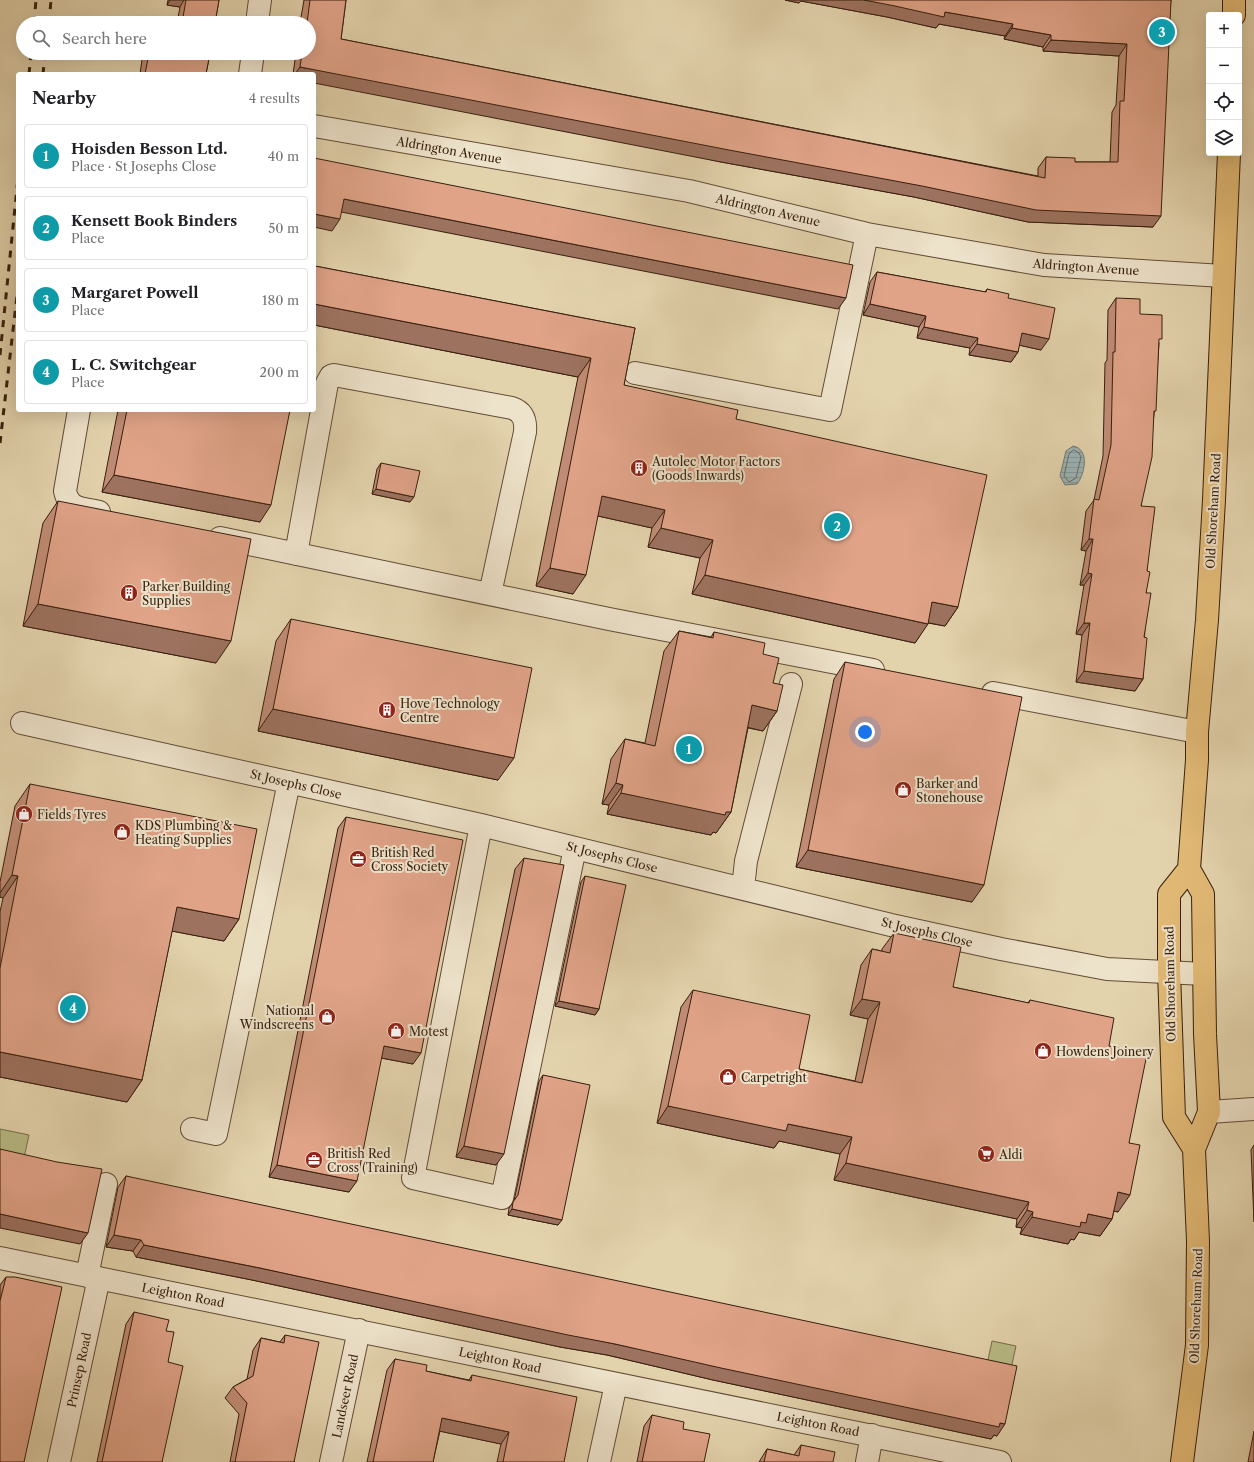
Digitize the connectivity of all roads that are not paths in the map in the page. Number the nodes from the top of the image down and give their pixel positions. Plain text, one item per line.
1 (260, 0) edge
2 (1234, 0) edge
3 (1234, 12) edge
4 (258, 16) edge
5 (252, 60) edge
6 (250, 72) edge
7 (316, 126) edge
8 (1229, 156) edge
9 (867, 234) junction
10 (1223, 276) junction
11 (635, 373) dead end
12 (79, 412) edge
13 (118, 516) edge
14 (203, 534) edge
15 (296, 554) junction
16 (490, 594) junction
17 (891, 673) edge
18 (791, 684) dead end
19 (977, 690) edge
20 (22, 723) dead end
21 (1197, 732) junction
22 (289, 782) junction
23 (481, 825) junction
24 (575, 848) junction
25 (1189, 869) junction
26 (743, 888) junction
27 (1169, 971) junction
28 (1204, 974) junction
29 (1254, 1110) edge
30 (1209, 1112) junction
31 (192, 1129) dead end
32 (1194, 1149) junction
33 (106, 1184) dead end
34 (0, 1258) edge
35 (93, 1277) junction
36 (360, 1330) junction
37 (616, 1384) junction
38 (872, 1436) junction
39 (59, 1462) edge
40 (331, 1462) edge
41 (599, 1462) edge
42 (867, 1462) edge
43 (1000, 1462) edge
44 (1182, 1462) edge

1 - 4 street
2 - 3 main road
5 - 6 street
7 - 9 street, Aldrington Avenue
8 - 10 main road, Old Shoreham Road
9 - 10 street, Aldrington Avenue
9 - 11 street
10 - 21 main road, Old Shoreham Road
12 - 13 street
14 - 15 street
15 - 16 street
15 - 16 street
16 - 17 street
18 - 26 street
19 - 21 street
20 - 22 street, St Josephs Close
21 - 25 main road, Old Shoreham Road
22 - 23 street, St Josephs Close
22 - 31 street
23 - 24 street, St Josephs Close
23 - 24 street
24 - 26 street, St Josephs Close
25 - 27 main road, Old Shoreham Road
25 - 28 main road, Old Shoreham Road
26 - 27 street, St Josephs Close
27 - 28 street, St Josephs Close
27 - 32 main road, Old Shoreham Road
28 - 30 main road, Old Shoreham Road
29 - 30 street
30 - 32 main road, Old Shoreham Road
32 - 44 main road, Old Shoreham Road
33 - 35 street, Prinsep Road
34 - 35 street, Leighton Road
35 - 36 street, Leighton Road
35 - 39 street, Prinsep Road
36 - 37 street, Leighton Road
36 - 40 street, Landseer Road
37 - 38 street, Leighton Road
37 - 41 street
38 - 42 street
38 - 43 street, Leighton Road

